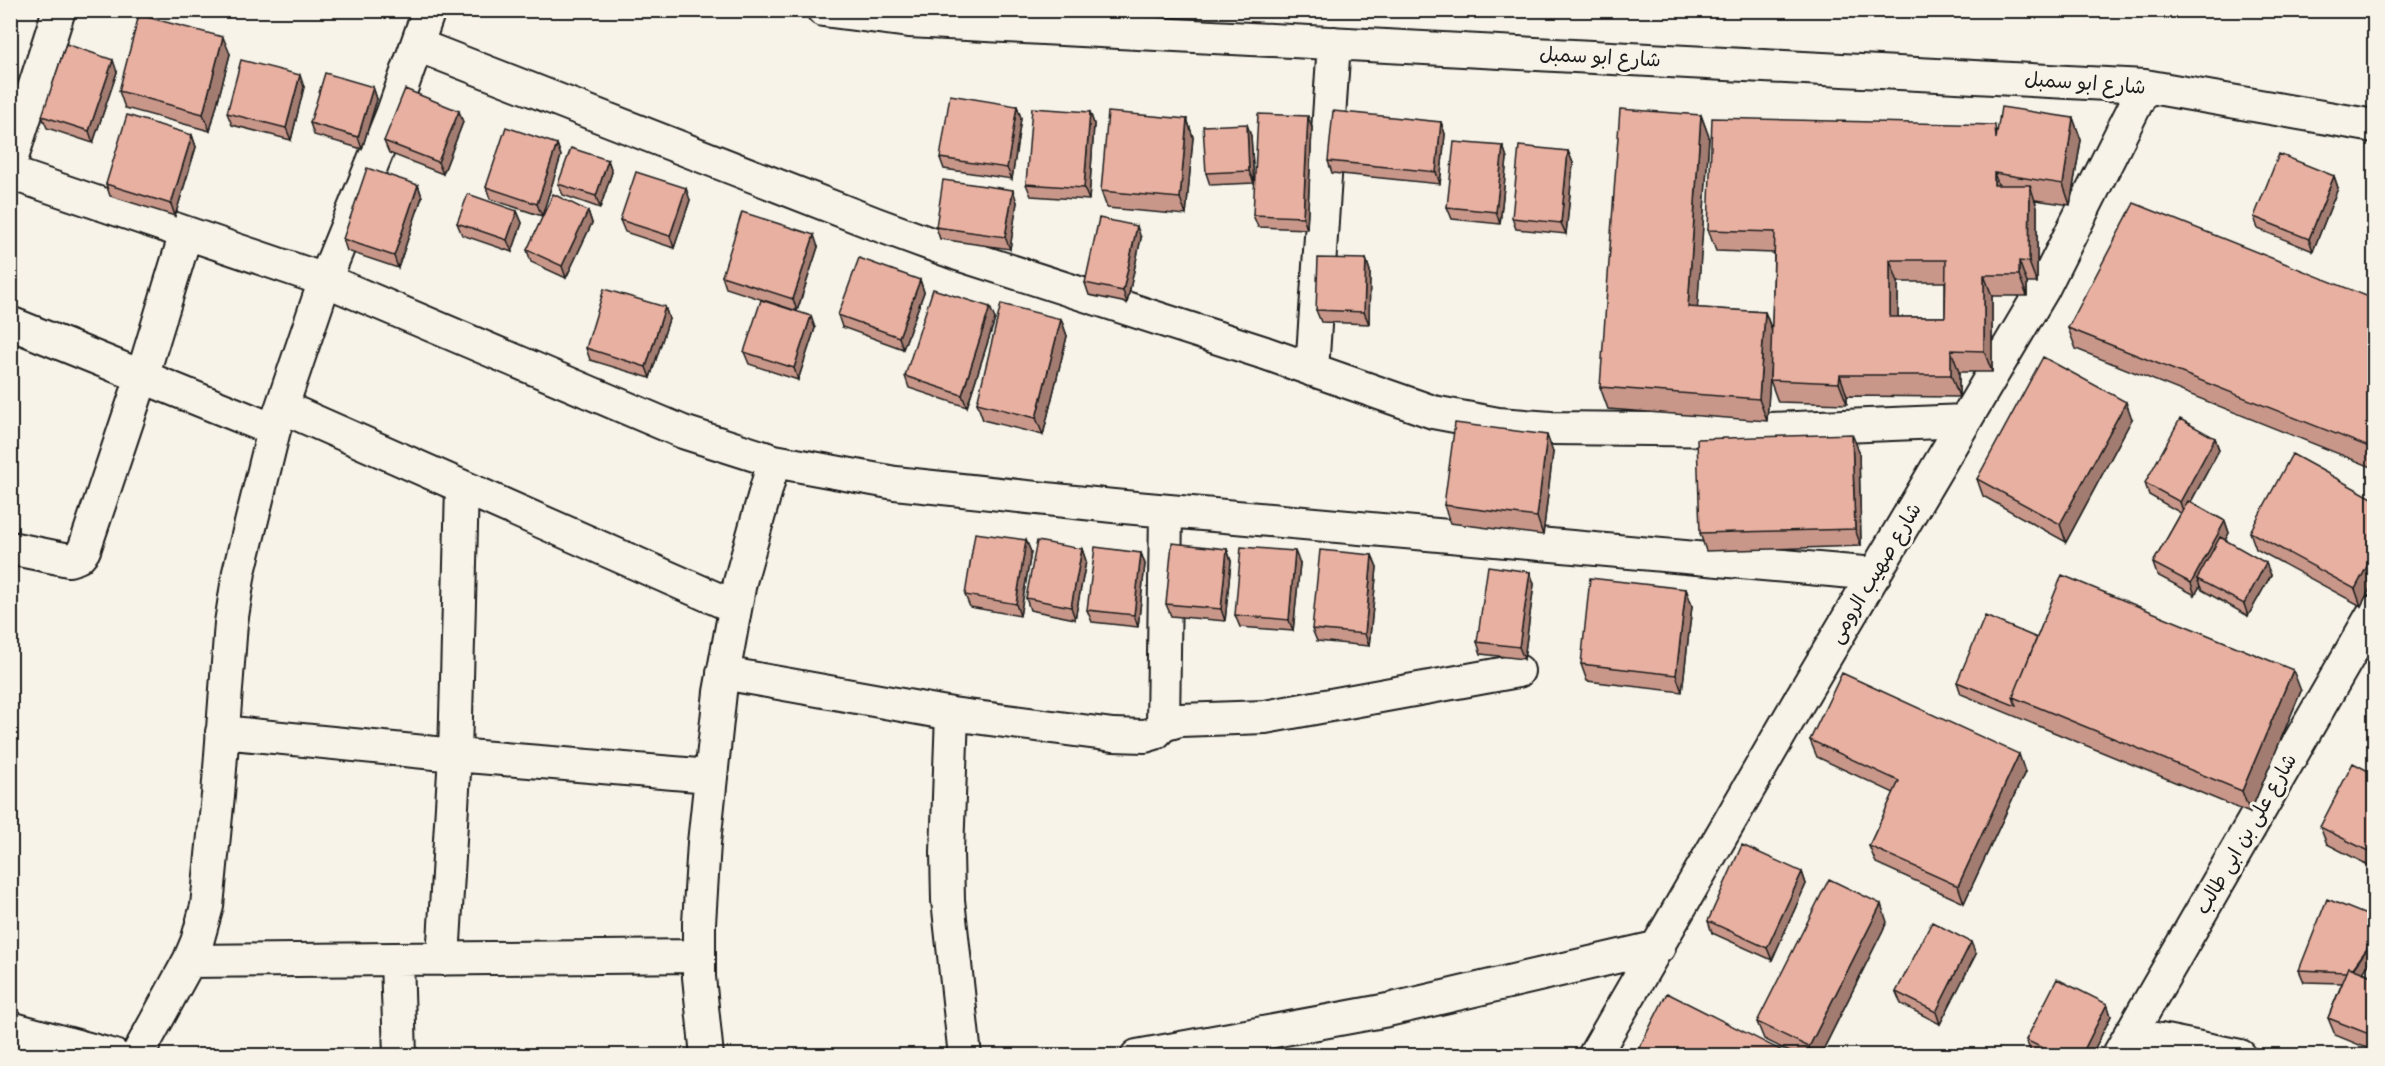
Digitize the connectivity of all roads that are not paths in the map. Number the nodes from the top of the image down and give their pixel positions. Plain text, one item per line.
1 (59, 10) edge
2 (429, 10) edge
3 (823, 10) edge
4 (1334, 43) junction
5 (417, 45) junction
6 (2145, 86) junction
7 (2374, 126) edge
8 (10, 164) edge
9 (10, 173) edge
10 (186, 233) junction
11 (325, 280) junction
12 (10, 323) edge
13 (1312, 370) junction
14 (142, 377) junction
15 (278, 419) junction
16 (1965, 421) junction
17 (774, 461) junction
18 (462, 487) junction
19 (1166, 511) junction
20 (10, 548) edge
21 (1875, 574) junction
22 (735, 608) junction
23 (2374, 612) edge
24 (1518, 670) dead end
25 (723, 674) junction
26 (952, 714) junction
27 (1163, 725) junction
28 (222, 732) junction
29 (455, 755) junction
30 (711, 776) junction
31 (1659, 947) junction
32 (699, 956) junction
33 (397, 959) junction
34 (443, 959) junction
35 (189, 961) junction
36 (10, 1028) edge
37 (2124, 1045) edge
38 (114, 1056) edge
39 (137, 1056) edge
40 (400, 1056) edge
41 (706, 1056) edge
42 (965, 1056) edge
43 (1137, 1056) edge
44 (1594, 1056) edge
45 (2240, 1056) edge

1 - 8 street
2 - 5 street
3 - 4 street, شارع ابو سمبل
4 - 6 street, شارع ابو سمبل
4 - 13 street
5 - 11 street
5 - 13 street
6 - 7 street, شارع ابو سمبل
6 - 16 street, شارع صهيب الرومى
9 - 10 street
10 - 11 street
10 - 14 street
11 - 15 street
11 - 17 street
12 - 14 street
13 - 16 street
14 - 15 street
14 - 20 street
15 - 18 street
15 - 28 street
16 - 21 street, شارع صهيب الرومى
17 - 19 street
17 - 22 street
18 - 22 street
18 - 29 street
19 - 21 street
19 - 27 street
21 - 31 street, شارع صهيب الرومى
22 - 25 street
23 - 37 street, شارع على بن ابى طالب
24 - 27 street
25 - 26 street
25 - 30 street
26 - 27 street
26 - 42 street
28 - 29 street
28 - 35 street
29 - 30 street
29 - 34 street
30 - 32 street
31 - 43 street
31 - 44 street, شارع صهيب الرومى
32 - 34 street
32 - 41 street
33 - 34 street
33 - 35 street
33 - 40 street
35 - 39 street
36 - 38 street
37 - 45 street

